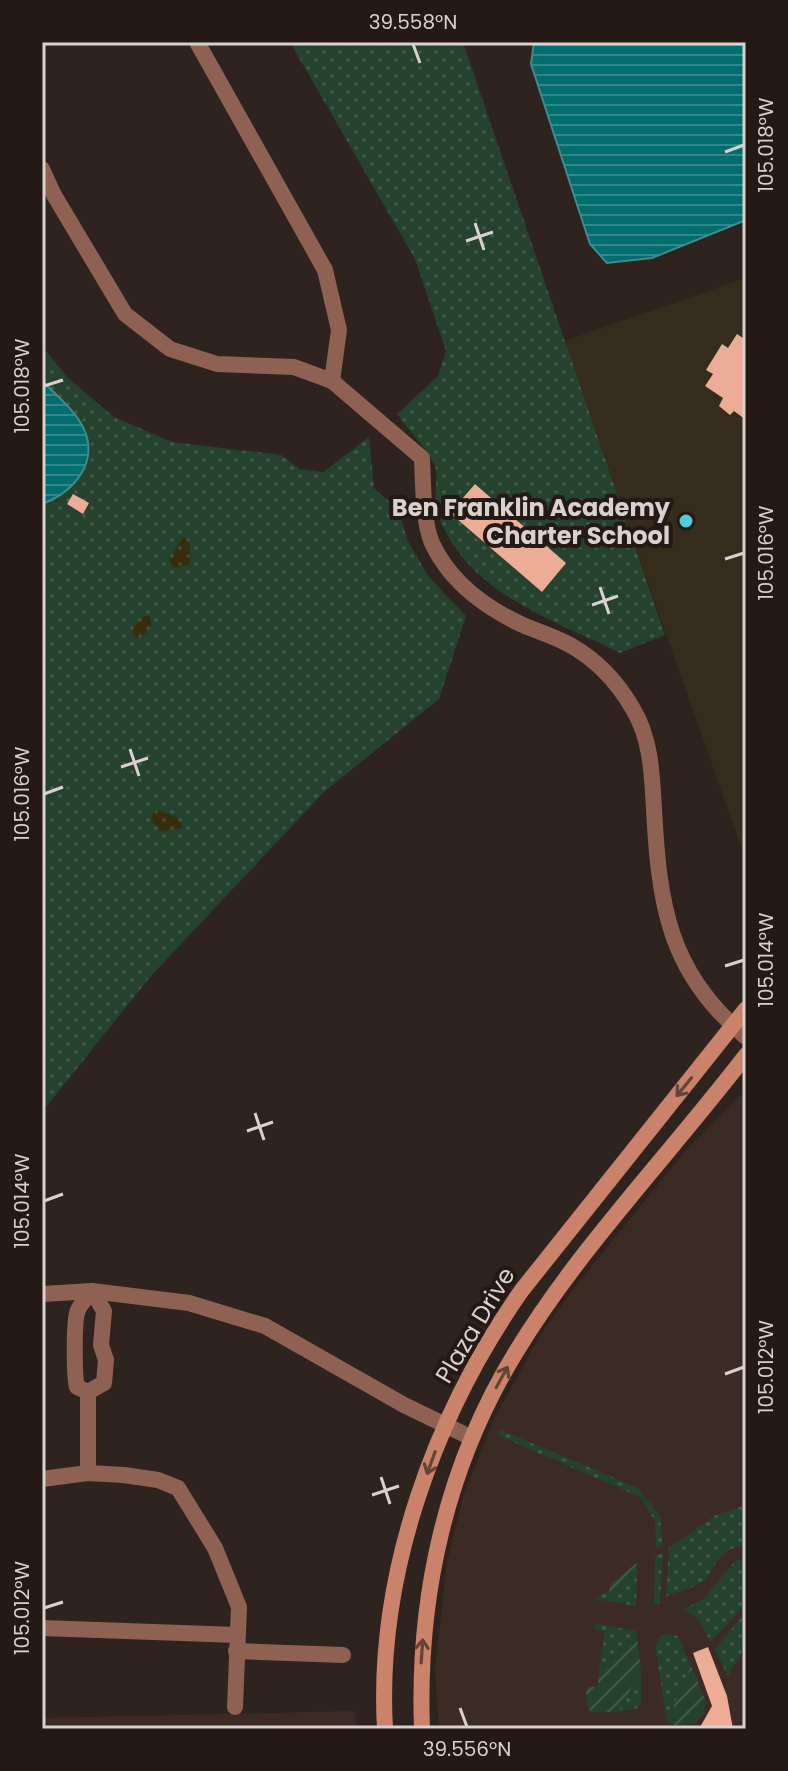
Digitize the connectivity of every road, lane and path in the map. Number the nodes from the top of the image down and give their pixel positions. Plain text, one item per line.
1 (197, 42) edge
2 (42, 169) edge
3 (332, 381) junction
4 (746, 1009) edge
5 (739, 1031) edge
6 (746, 1055) edge
7 (92, 1291) junction
8 (42, 1294) edge
9 (88, 1392) junction
10 (445, 1426) junction
11 (472, 1438) junction
12 (88, 1473) junction
13 (42, 1479) edge
14 (42, 1628) edge
15 (236, 1643) junction
16 (343, 1655) dead end
17 (235, 1707) dead end
18 (385, 1729) edge
19 (422, 1729) edge

1 - 3 street
2 - 3 street
3 - 5 street
4 - 5 street, Plaza Drive
5 -> 10 street, Plaza Drive
11 -> 6 street, Plaza Drive
7 - 8 street
7 - 9 street
7 - 9 street
7 - 10 street
9 - 12 street
10 - 11 street
10 -> 18 street, Plaza Drive
19 -> 11 street, Plaza Drive
12 - 13 street
12 - 15 street
14 - 15 street
15 - 16 street
15 - 17 street

